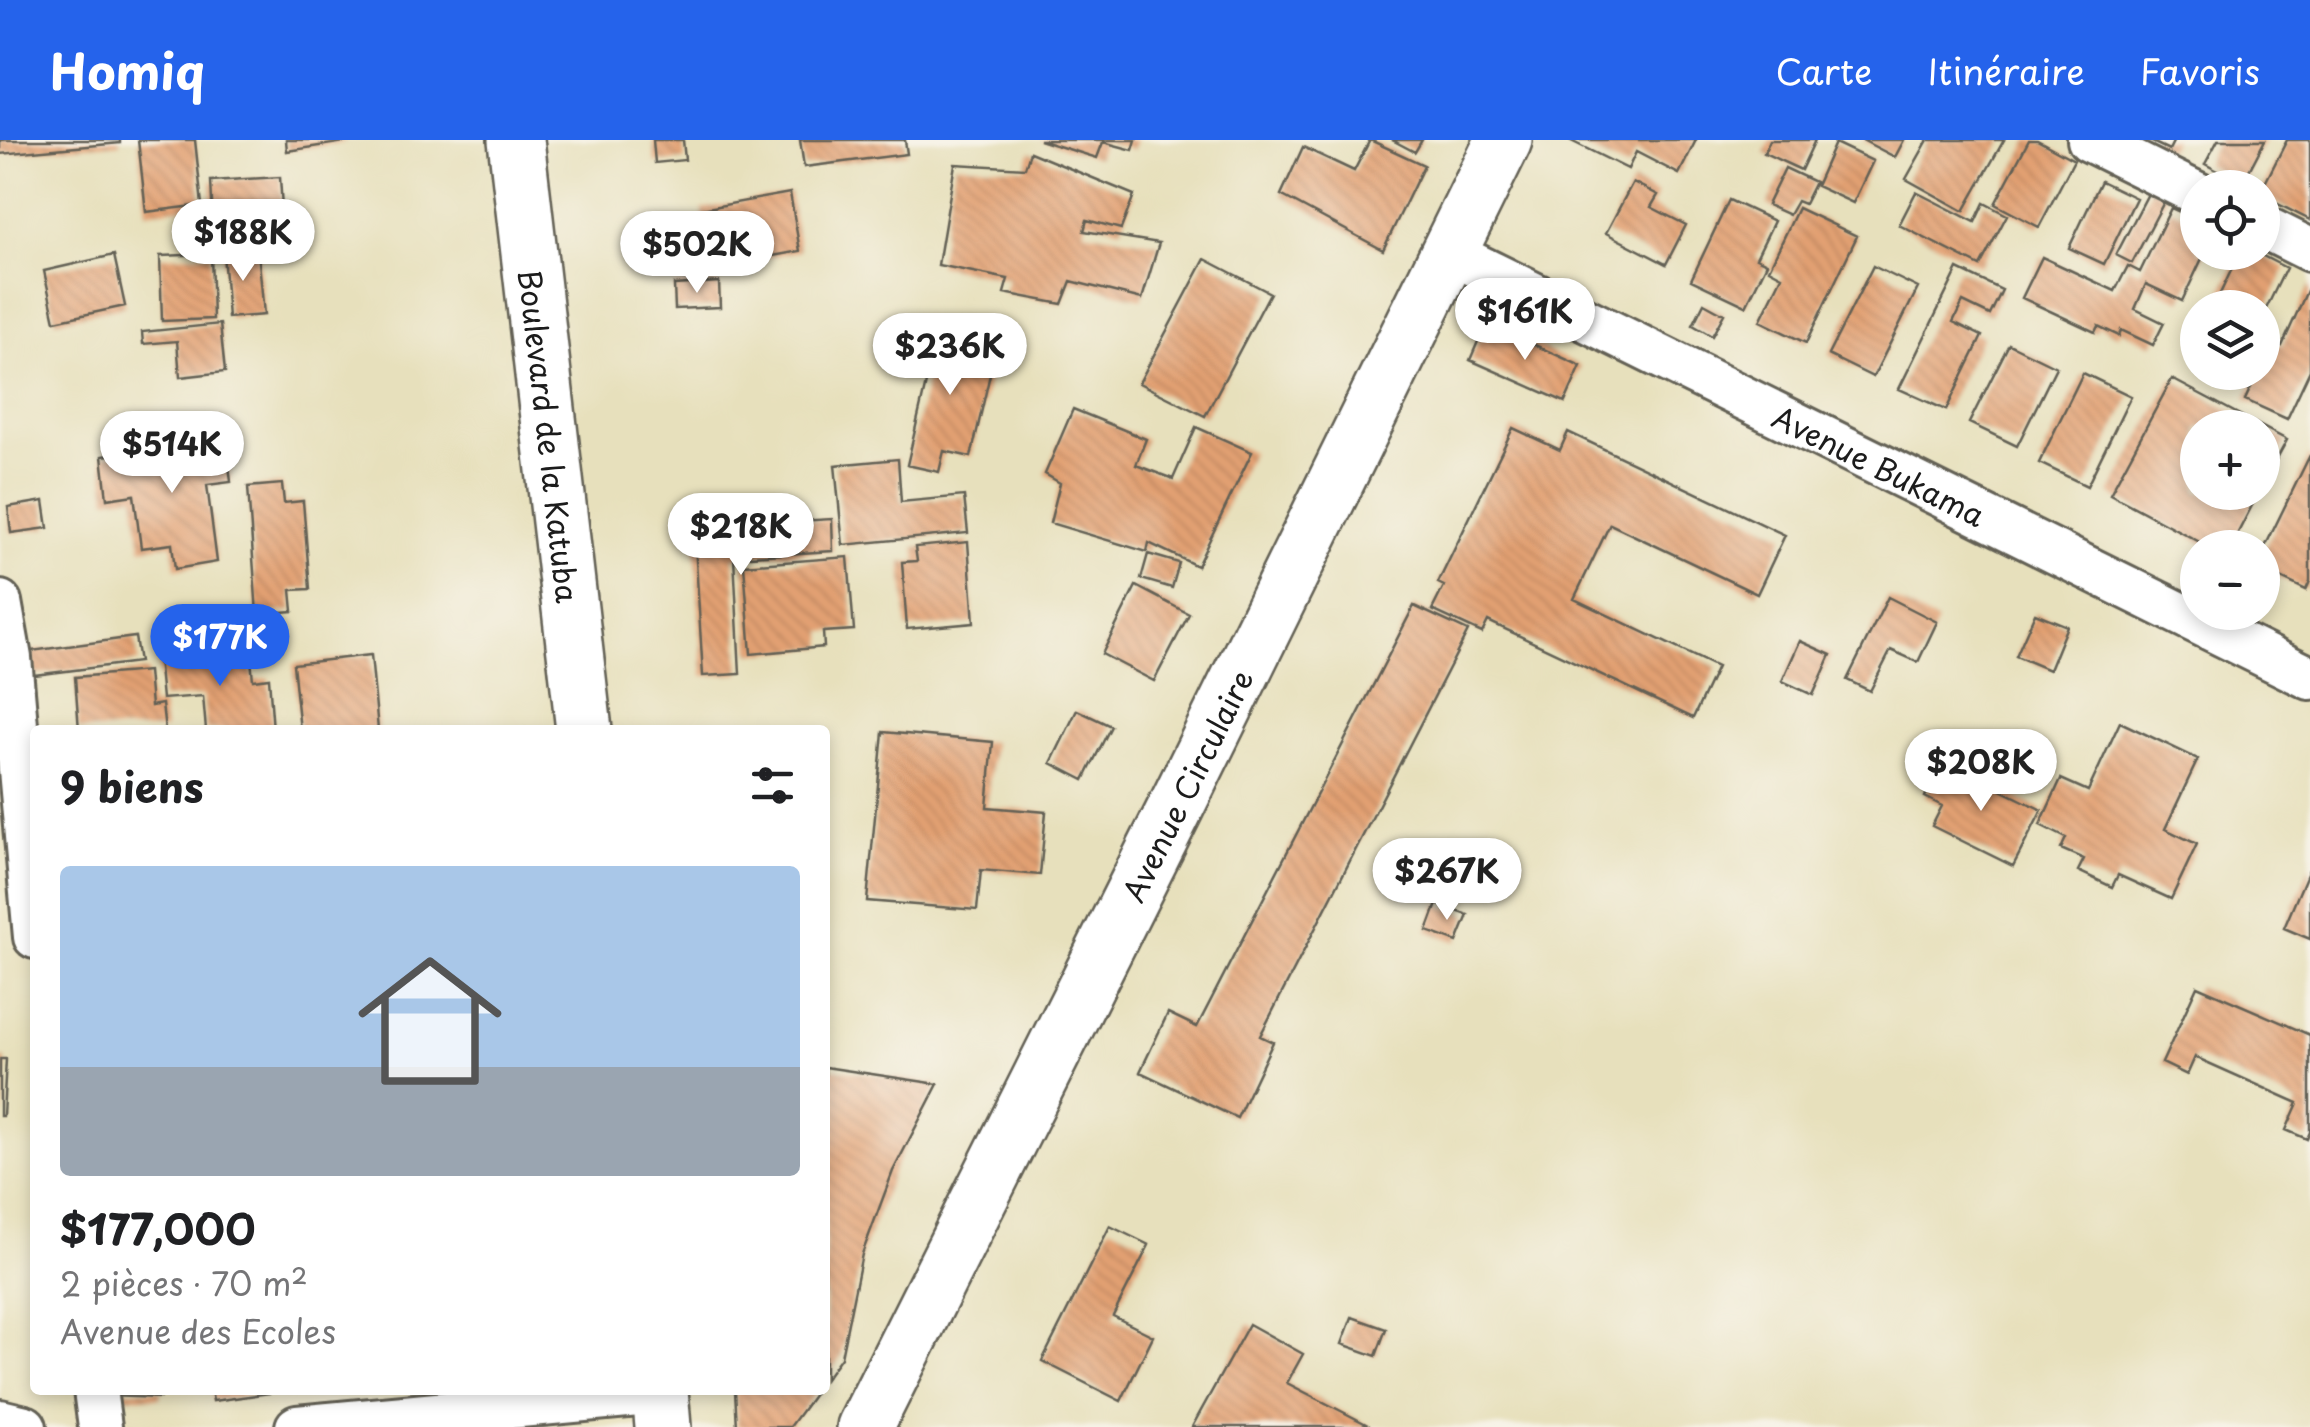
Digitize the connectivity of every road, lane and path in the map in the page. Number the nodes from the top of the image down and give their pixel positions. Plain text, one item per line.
1 (516, 140) edge
2 (1504, 140) edge
3 (2089, 140) edge
4 (2180, 185) edge
5 (2280, 235) edge
6 (2310, 250) edge
7 (1449, 252) junction
8 (0, 602) edge
9 (2310, 678) edge
10 (583, 725) edge
11 (14, 885) edge
12 (30, 925) edge
13 (96, 1395) edge
14 (661, 1403) edge
15 (100, 1427) edge
16 (297, 1427) edge
17 (865, 1427) edge

1 - 10 street, Boulevard de la Katuba
2 - 7 street, Avenue Circulaire
3 - 4 street
5 - 6 street
7 - 9 street, Avenue Bukama
7 - 17 street, Avenue Circulaire
8 - 11 street
11 - 12 street
13 - 15 street
14 - 16 street

